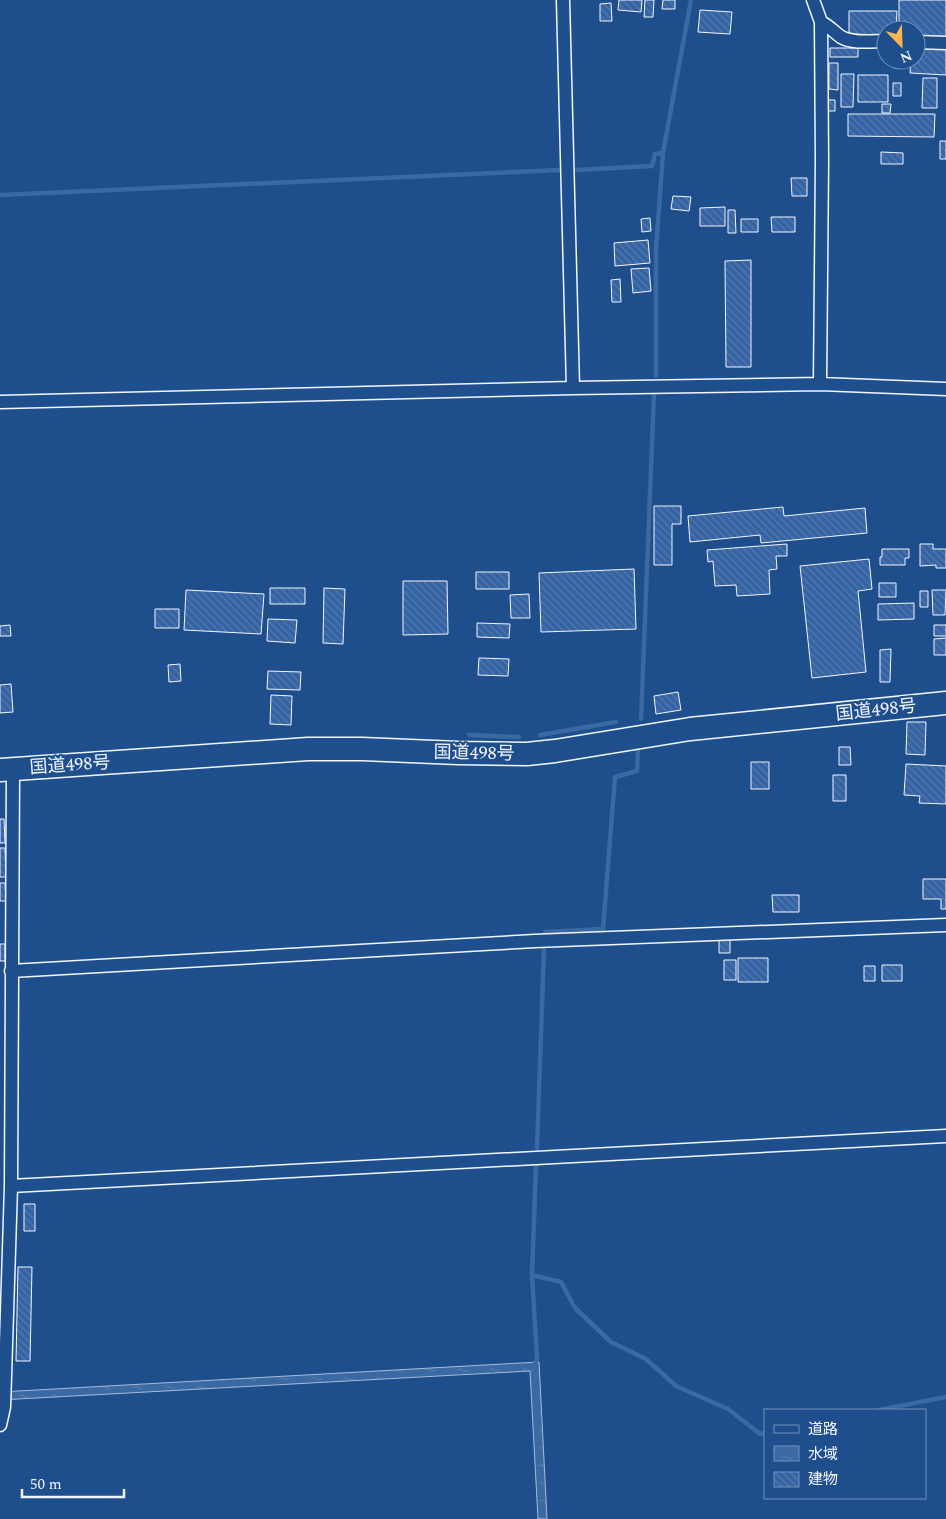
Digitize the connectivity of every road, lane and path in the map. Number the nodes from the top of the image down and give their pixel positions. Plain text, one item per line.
1 (563, 0) edge
2 (812, 0) edge
3 (821, 22) junction
4 (876, 41) edge
5 (926, 42) edge
6 (946, 43) edge
7 (820, 384) junction
8 (572, 388) junction
9 (946, 389) edge
10 (0, 402) edge
11 (946, 703) edge
12 (6, 769) edge
13 (946, 924) edge
14 (11, 971) junction
15 (946, 1136) edge
16 (11, 1186) junction
17 (5, 1210) edge
18 (0, 1425) edge

1 - 8 street
2 - 3 street
3 - 4 street
3 - 7 street
5 - 6 street
7 - 8 street
7 - 9 street
8 - 10 street
11 - 12 highway, 国道498号
12 - 14 street
13 - 14 street
14 - 16 street
15 - 16 street
16 - 17 street
17 - 18 street

